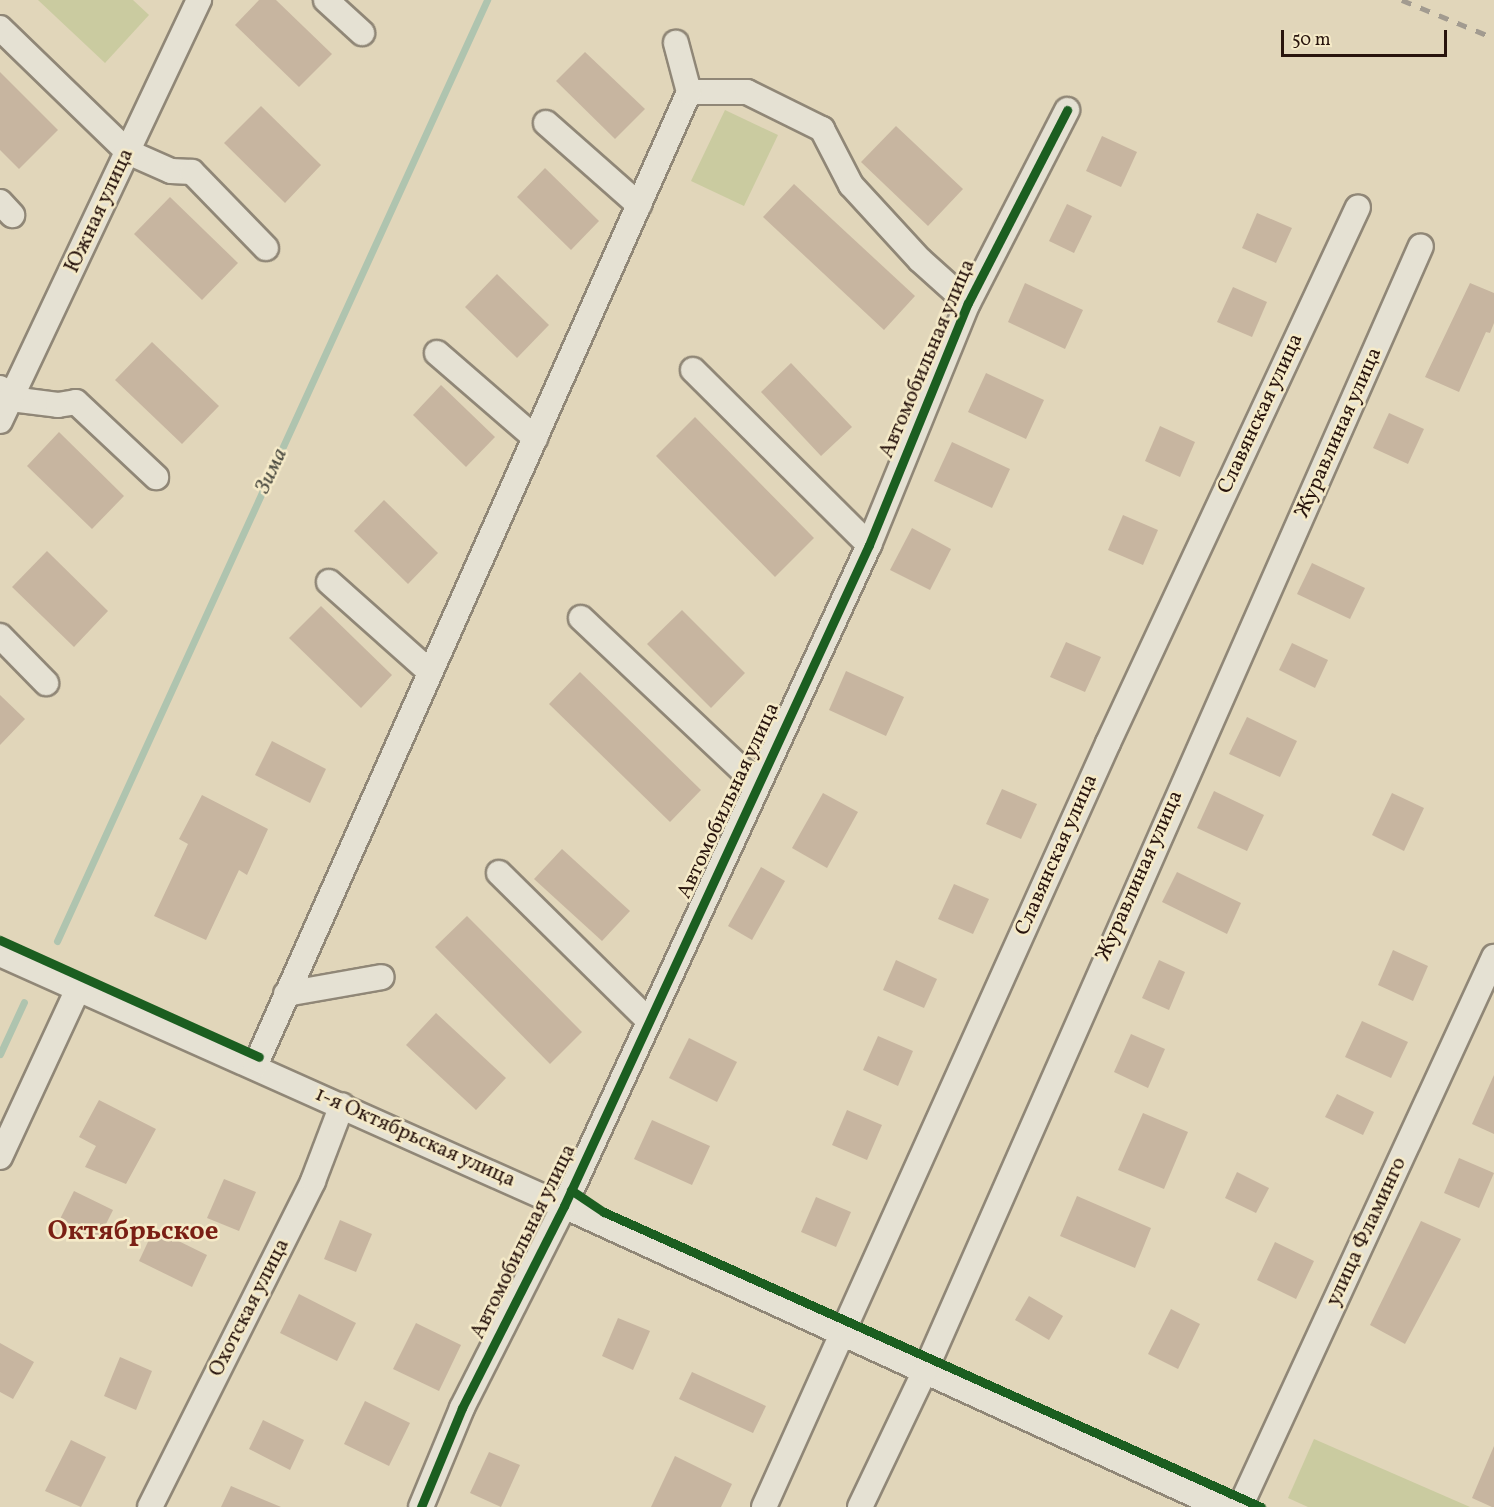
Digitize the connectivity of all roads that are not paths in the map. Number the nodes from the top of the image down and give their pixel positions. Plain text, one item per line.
1 (199, 0) edge
2 (326, 0) edge
3 (0, 28) edge
4 (362, 33) dead end
5 (676, 43) dead end
6 (689, 92) junction
7 (1067, 110) dead end
8 (546, 123) dead end
9 (128, 152) junction
10 (639, 205) junction
11 (1358, 207) dead end
12 (1421, 246) dead end
13 (266, 248) dead end
14 (968, 303) junction
15 (437, 353) dead end
16 (693, 370) dead end
17 (5, 393) edge
18 (0, 421) edge
19 (535, 438) junction
20 (156, 477) dead end
21 (869, 545) junction
22 (329, 582) dead end
23 (581, 618) dead end
24 (0, 636) edge
25 (430, 672) junction
26 (46, 683) dead end
27 (757, 784) junction
28 (499, 873) dead end
29 (0, 954) edge
30 (1494, 957) edge
31 (382, 977) dead end
32 (79, 987) junction
33 (286, 994) junction
34 (648, 1020) junction
35 (255, 1066) junction
36 (342, 1105) junction
37 (0, 1157) edge
38 (564, 1206) junction
39 (840, 1332) junction
40 (925, 1371) junction
41 (150, 1507) edge
42 (421, 1507) edge
43 (764, 1507) edge
44 (860, 1507) edge
45 (1221, 1507) edge
46 (1240, 1507) edge

1 - 9 street, Южная улица
2 - 4 street
3 - 9 street
5 - 6 street
6 - 10 street
6 - 14 street
7 - 14 street, Автомобильная улица
8 - 10 street
9 - 13 street
9 - 17 street, Южная улица
10 - 19 street
11 - 39 street, Славянская улица
12 - 40 street, Журавлиная улица
14 - 21 street, Автомобильная улица
15 - 19 street
16 - 21 street
17 - 18 street, Южная улица
17 - 20 street
19 - 25 street
21 - 27 street, Автомобильная улица
22 - 25 street
23 - 27 street
24 - 26 street
25 - 33 street
27 - 34 street, Автомобильная улица
28 - 34 street
29 - 32 street, 1-я Октябрьская улица
30 - 46 street, улица Фламинго
31 - 33 street
32 - 35 street, 1-я Октябрьская улица
32 - 37 street
33 - 35 street
34 - 38 street, Автомобильная улица
35 - 36 street, 1-я Октябрьская улица
36 - 38 street, 1-я Октябрьская улица
36 - 41 street, Охотская улица
38 - 39 street, 1-я Октябрьская улица
38 - 42 street, Автомобильная улица
39 - 40 street, 1-я Октябрьская улица
39 - 43 street, Славянская улица
40 - 44 street, Журавлиная улица
40 - 45 street, 1-я Октябрьская улица

